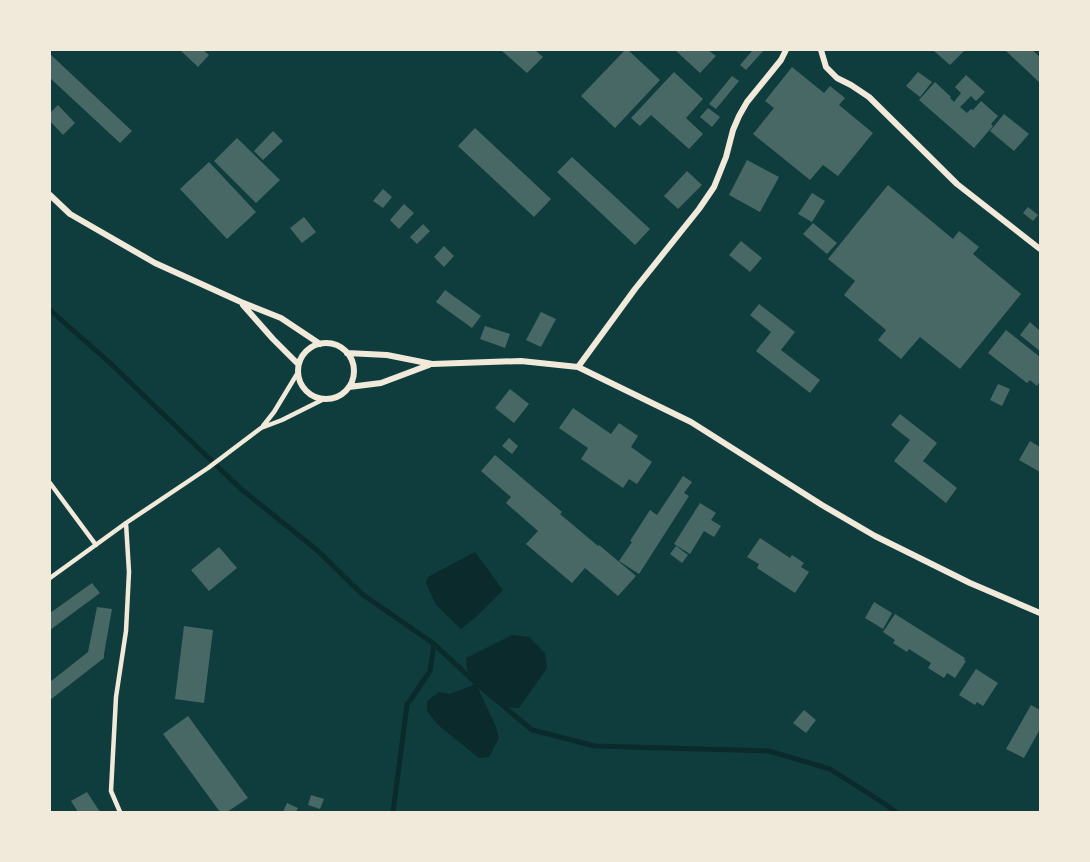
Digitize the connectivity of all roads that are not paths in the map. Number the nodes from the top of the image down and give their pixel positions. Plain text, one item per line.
1 (786, 50) edge
2 (821, 50) edge
3 (50, 195) edge
4 (1041, 249) edge
5 (241, 302) junction
6 (320, 344) junction
7 (347, 352) junction
8 (298, 364) junction
9 (432, 364) junction
10 (578, 367) junction
11 (297, 374) junction
12 (350, 387) junction
13 (324, 399) junction
14 (261, 428) junction
15 (50, 483) edge
16 (126, 523) junction
17 (96, 545) junction
18 (50, 578) edge
19 (1041, 613) edge
20 (120, 813) edge

1 - 10 street
2 - 4 street
3 - 5 street
5 - 6 street
5 - 8 street
6 - 7 street
6 - 8 street
7 - 9 street
7 - 12 street
8 - 11 street
9 - 10 street
9 - 12 street
10 - 19 street
11 - 13 street
11 - 14 lane
12 - 13 street
13 - 14 lane
14 - 16 lane
15 - 17 lane
16 - 17 lane
16 - 20 lane
17 - 18 lane

